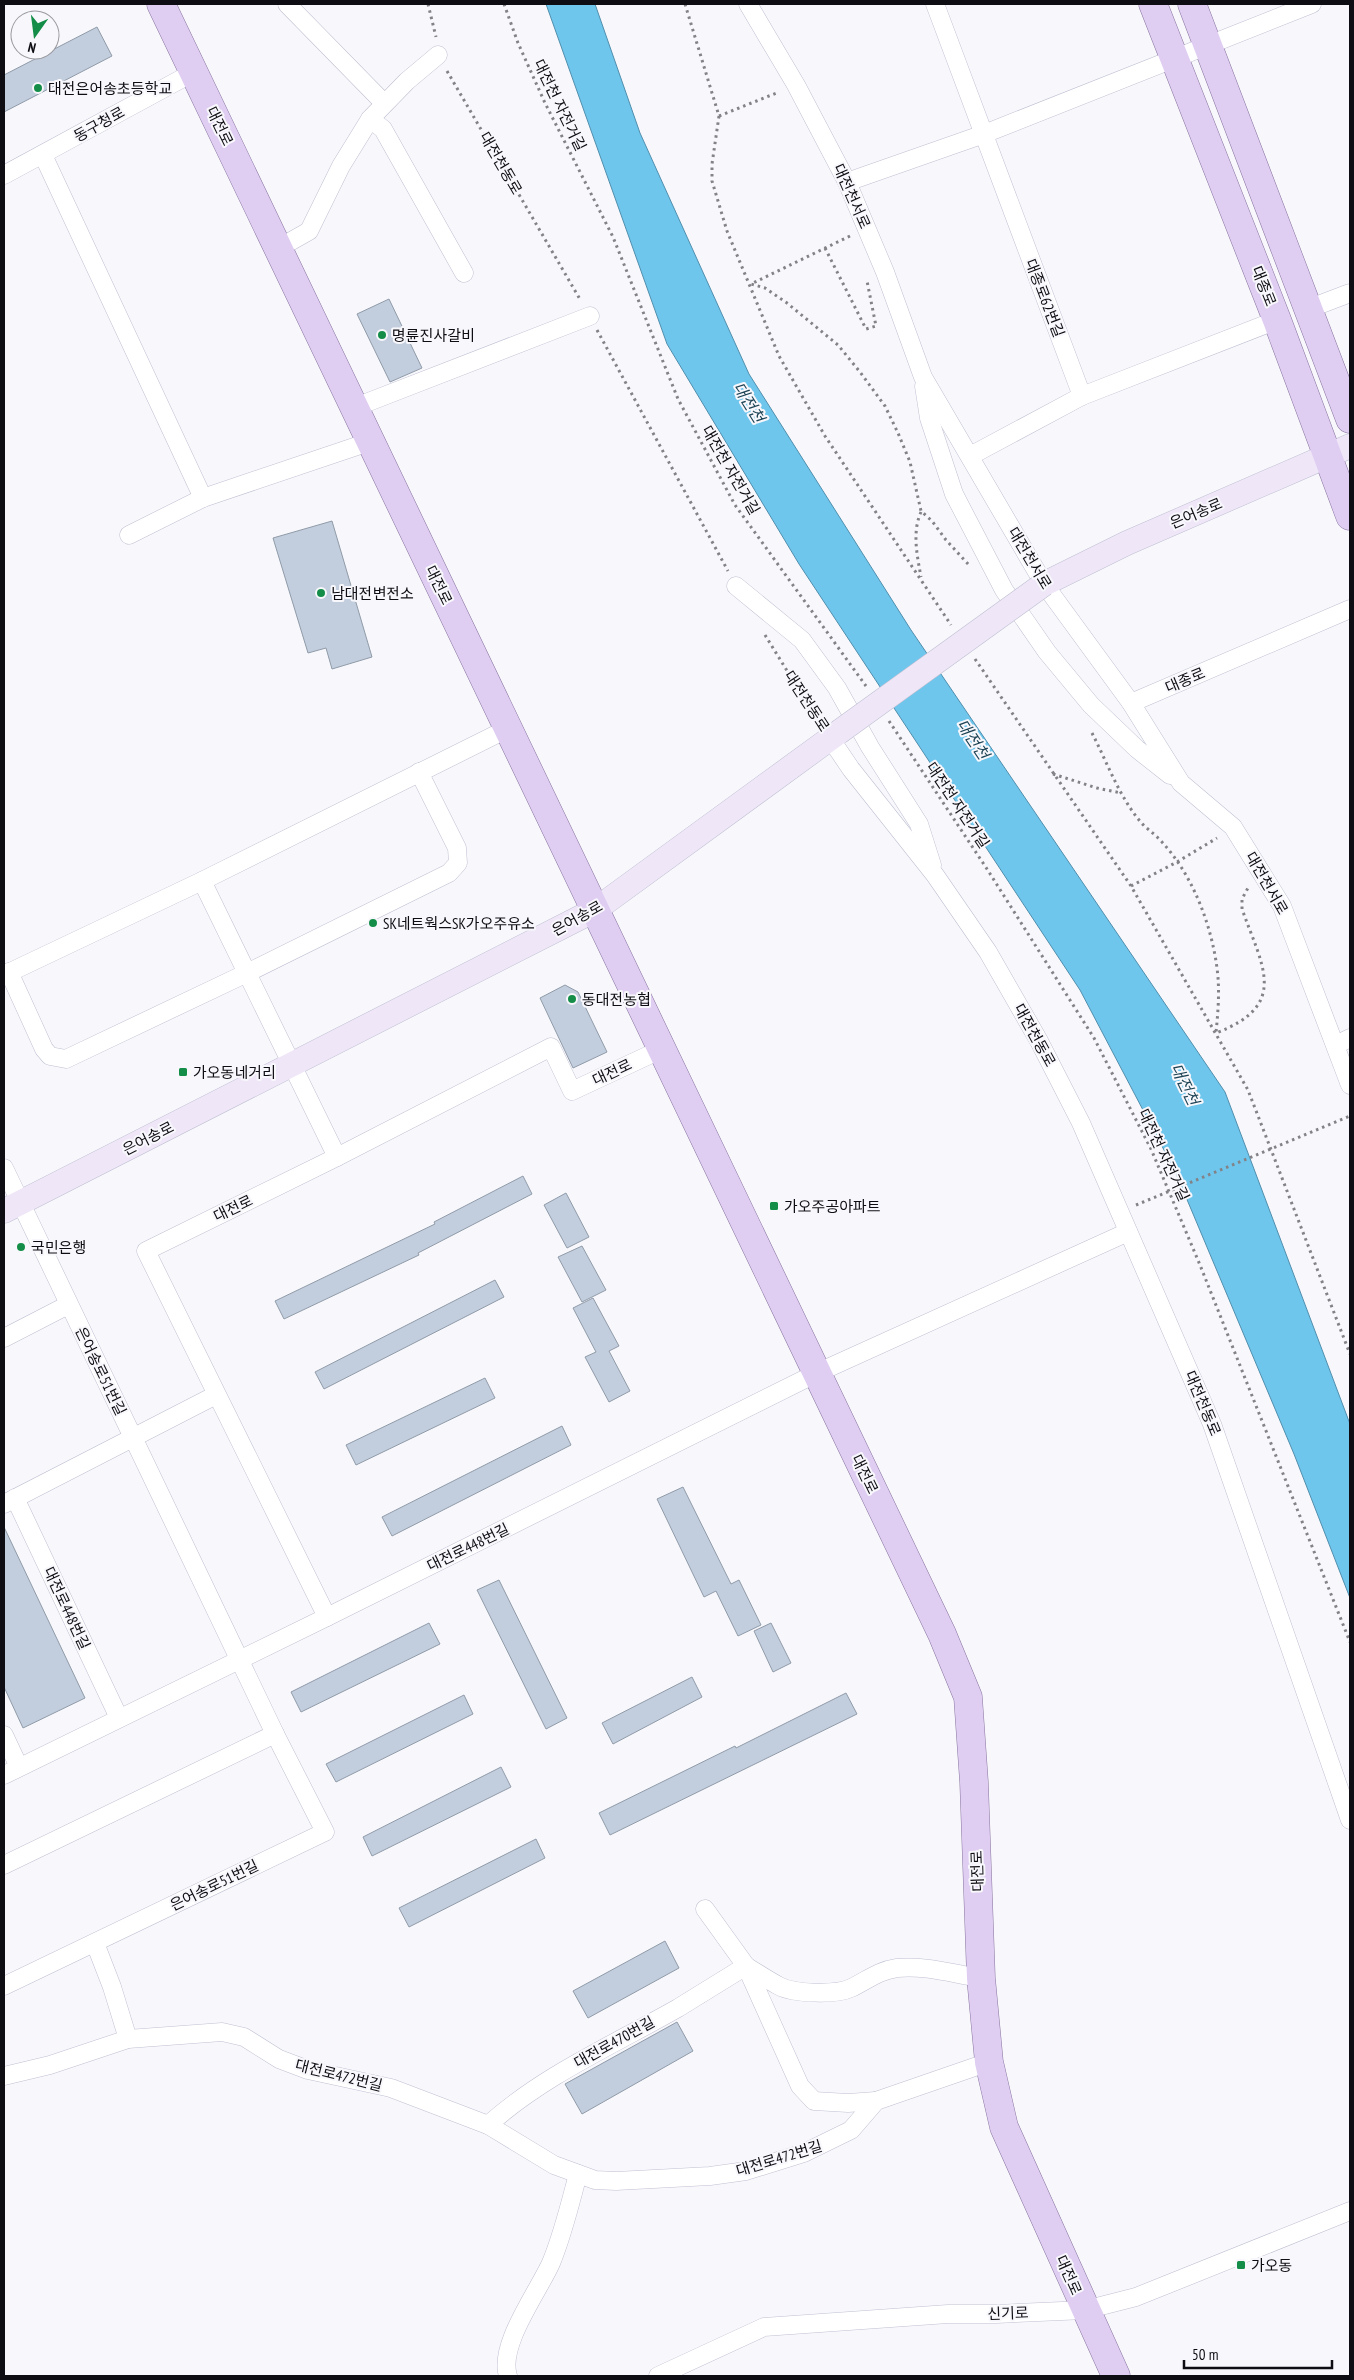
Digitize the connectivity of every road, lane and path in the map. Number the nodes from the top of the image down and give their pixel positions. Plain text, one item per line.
1 (161, 4) edge
2 (287, 4) edge
3 (428, 4) edge
4 (504, 4) edge
5 (685, 4) edge
6 (748, 4) edge
7 (935, 4) edge
8 (1153, 4) edge
9 (1192, 4) edge
10 (1312, 4) edge
11 (1208, 46) junction
12 (438, 55) junction
13 (1173, 58) junction
14 (194, 72) junction
15 (796, 85) junction
16 (384, 103) junction
17 (718, 116) junction
18 (370, 119) junction
19 (984, 134) junction
20 (43, 155) junction
21 (4, 175) edge
22 (847, 182) junction
23 (866, 228) junction
24 (279, 248) junction
25 (885, 272) junction
26 (464, 273) dead end
27 (1350, 293) edge
28 (1308, 309) junction
29 (590, 316) junction
30 (1277, 320) junction
31 (923, 377) junction
32 (1082, 396) junction
33 (353, 408) junction
34 (1350, 418) edge
35 (369, 442) junction
36 (1339, 451) edge
37 (970, 456) junction
38 (203, 498) junction
39 (921, 511) dead end
40 (1350, 516) edge
41 (130, 535) dead end
42 (922, 580) junction
43 (1044, 584) junction
44 (736, 586) joint
45 (1350, 609) edge
46 (760, 626) dead end
47 (955, 630) dead end
48 (971, 653) dead end
49 (867, 688) dead end
50 (1131, 703) junction
51 (884, 712) dead end
52 (509, 728) junction
53 (835, 735) junction
54 (419, 772) junction
55 (1052, 774) junction
56 (1181, 783) junction
57 (1121, 793) dead end
58 (1233, 827) junction
59 (935, 875) junction
60 (202, 881) junction
61 (1131, 886) junction
62 (595, 910) junction
63 (7, 973) edge
64 (247, 973) junction
65 (1343, 1042) edge
66 (662, 1049) junction
67 (292, 1065) junction
68 (1350, 1085) edge
69 (1350, 1116) edge
70 (1271, 1150) junction
71 (337, 1157) junction
72 (4, 1168) edge
73 (1170, 1190) junction
74 (12, 1206) edge
75 (1133, 1206) dead end
76 (1128, 1232) junction
77 (68, 1305) junction
78 (4, 1338) edge
79 (1350, 1354) edge
80 (817, 1373) junction
81 (216, 1395) junction
82 (133, 1438) junction
83 (9, 1501) edge
84 (327, 1617) junction
85 (1350, 1642) edge
86 (240, 1659) junction
87 (119, 1718) junction
88 (275, 1734) junction
89 (4, 1735) edge
90 (11, 1771) edge
91 (1350, 1820) edge
92 (4, 1865) edge
93 (705, 1909) dead end
94 (95, 1942) junction
95 (746, 1966) junction
96 (981, 1978) junction
97 (4, 1986) edge
98 (128, 2038) junction
99 (989, 2062) junction
100 (4, 2076) edge
101 (876, 2101) junction
102 (488, 2125) junction
103 (578, 2174) junction
104 (1350, 2211) edge
105 (1085, 2310) junction
106 (508, 2376) edge
107 (658, 2376) edge
108 (1116, 2376) edge

1 - 14 main road, 대전로
2 - 16 street
3 - 12 path, 대전천동로
4 - 49 path, 대전천 자전거길
5 - 17 path
6 - 15 street, 대전천서로
7 - 19 street, 대종로62번길
8 - 13 main road, 대종로
9 - 11 main road
10 - 11 street
11 - 13 street
11 - 28 main road
12 - 16 street
12 - 29 path, 대전천동로
13 - 19 street
13 - 30 main road, 대종로
14 - 20 street, 동구청로
14 - 24 main road, 대전로
15 - 17 path
15 - 22 street, 대전천서로
16 - 18 street
17 - 42 path
18 - 24 street
18 - 26 street
19 - 22 street
19 - 32 street, 대종로62번길
20 - 21 street, 동구청로
20 - 38 street
22 - 23 street, 대전천서로
23 - 25 street, 대전천서로
23 - 25 path
24 - 33 main road, 대전로
25 - 31 street, 대전천서로
27 - 28 street
28 - 34 main road
29 - 33 street
29 - 44 path, 대전천동로
30 - 32 street
30 - 36 main road, 대종로
31 - 37 street, 대전천서로
31 - 56 street
32 - 37 street
33 - 35 main road, 대전로
35 - 38 street
35 - 52 main road, 대전로
36 - 40 main road, 대종로
36 - 43 main road, 은어송로
37 - 43 street, 대전천서로
38 - 41 street
39 - 42 path
42 - 47 path
43 - 50 street, 대전천서로
43 - 53 main road, 은어송로, bridge
44 - 59 street
45 - 50 street, 대종로
46 - 53 path, 대전천동로
48 - 55 path
50 - 56 street, 대전천서로
51 - 73 path, 대전천 자전거길
52 - 54 street
52 - 62 main road, 대전로
53 - 59 street, 대전천동로
53 - 62 main road, 은어송로
54 - 60 street
54 - 64 street
55 - 57 path
55 - 61 path
56 - 58 street, 대전천서로
58 - 61 path
58 - 65 street, 대전천서로
59 - 76 street, 대전천동로
60 - 63 street
60 - 64 street
61 - 70 path
62 - 66 main road, 대전로
62 - 67 main road, 은어송로
63 - 64 street
64 - 67 street
65 - 68 street, 대전천서로
66 - 71 street, 대전로
66 - 80 main road, 대전로
67 - 71 street
67 - 74 main road, 은어송로
69 - 70 path
70 - 73 path
70 - 79 path
71 - 81 street, 대전로
72 - 74 street, 은어송로51번길
73 - 75 path
73 - 85 path, 대전천 자전거길
74 - 77 street, 은어송로51번길
76 - 80 street
76 - 91 street, 대전천동로
77 - 78 street
77 - 82 street, 은어송로51번길
80 - 84 street, 대전로448번길
80 - 96 main road, 대전로
81 - 82 street
81 - 84 street, 대전로
82 - 83 street
82 - 86 street, 은어송로51번길
83 - 87 street, 대전로448번길
84 - 86 street, 대전로448번길
86 - 87 street, 대전로448번길
86 - 88 street, 은어송로51번길
87 - 90 street, 대전로448번길
88 - 92 street
88 - 94 street, 은어송로51번길
89 - 90 street, 대전로448번길
93 - 95 street
94 - 97 street, 은어송로51번길
94 - 98 street
95 - 96 street
95 - 101 street
95 - 102 street, 대전로470번길
96 - 99 main road, 대전로
98 - 100 street, 대전로472번길
98 - 102 street, 대전로472번길
99 - 101 street
99 - 105 main road, 대전로
101 - 103 street, 대전로472번길
102 - 103 street, 대전로472번길
103 - 106 street
104 - 105 street, 신기로
105 - 107 street, 신기로
105 - 108 main road, 대전로

